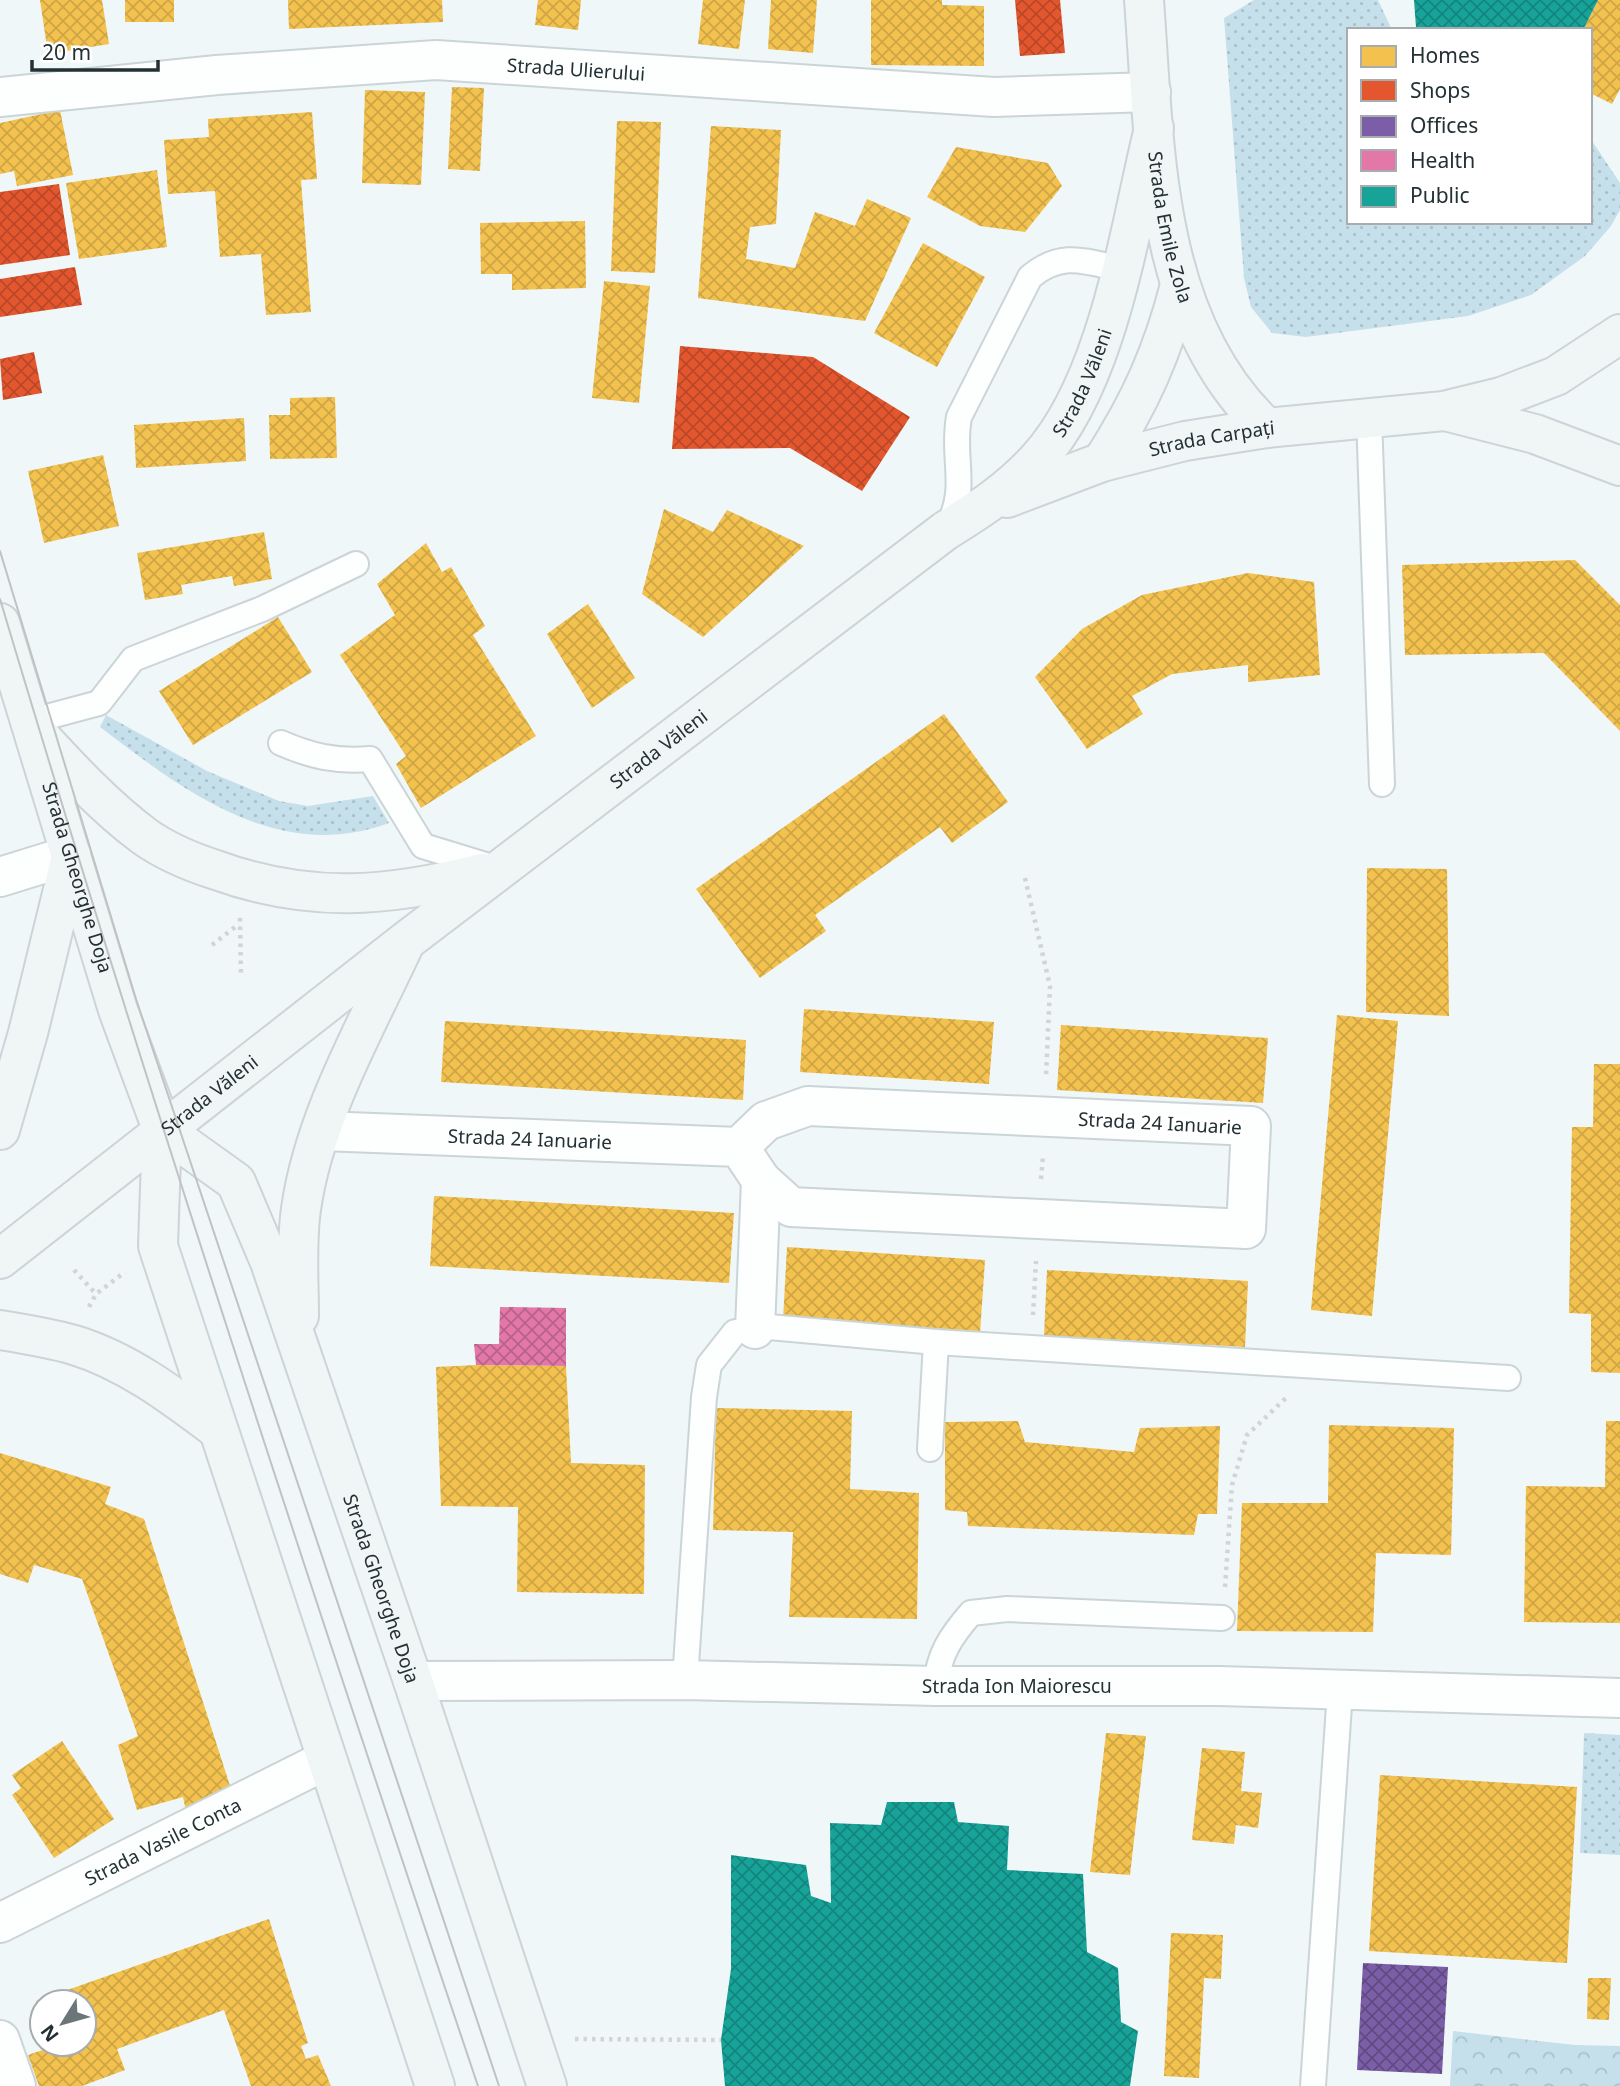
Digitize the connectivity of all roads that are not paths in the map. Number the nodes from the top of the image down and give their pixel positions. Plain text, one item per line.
1 (1144, 0) edge
2 (0, 97) edge
3 (1152, 110) junction
4 (1121, 269) junction
5 (1180, 285) junction
6 (1620, 334) edge
7 (1444, 411) junction
8 (1369, 417) junction
9 (1267, 428) junction
10 (1102, 461) junction
11 (1620, 466) edge
12 (988, 505) junction
13 (945, 531) junction
14 (356, 564) dead end
15 (0, 623) edge
16 (28, 722) junction
17 (281, 743) dead end
18 (1382, 784) dead end
19 (71, 855) junction
20 (499, 869) junction
21 (0, 877) edge
22 (406, 941) junction
23 (162, 1129) junction
24 (0, 1130) edge
25 (322, 1131) junction
26 (739, 1147) junction
27 (761, 1180) junction
28 (0, 1259) edge
29 (755, 1329) junction
30 (0, 1330) edge
31 (936, 1342) junction
32 (300, 1346) junction
33 (1508, 1378) dead end
34 (217, 1429) junction
35 (930, 1448) dead end
36 (1222, 1618) road end
37 (685, 1680) junction
38 (414, 1681) junction
39 (936, 1686) junction
40 (1340, 1691) junction
41 (1620, 1698) edge
42 (326, 1760) junction
43 (0, 1923) edge
44 (0, 2040) edge
45 (16, 2086) edge
46 (435, 2086) edge
47 (547, 2086) edge
48 (1313, 2086) edge

1 - 3 main road, Strada Emile Zola
2 - 3 street, Strada Ulierului
3 - 4 main road, Strada Văleni
3 - 5 main road, Strada Emile Zola
4 - 12 main road, Strada Văleni
4 - 13 lane
5 - 9 main road, Strada Emile Zola
5 - 10 main road
6 - 7 main road, Strada Carpați
7 - 8 main road, Strada Carpați
7 - 11 main road, Strada Carpați
8 - 9 main road, Strada Carpați
8 - 18 lane
9 - 10 main road, Strada Carpați
10 - 12 main road, Strada Carpați
12 - 13 main road, Strada Văleni
13 - 20 main road, Strada Văleni
14 - 16 lane
15 - 16 main road, Strada Gheorghe Doja
16 - 19 main road, Strada Gheorghe Doja
16 - 20 main road
17 - 20 lane
19 - 21 street
19 - 23 main road, Strada Gheorghe Doja
19 - 24 main road
20 - 22 main road, Strada Văleni
22 - 23 main road, Strada Văleni
22 - 25 main road
23 - 28 main road, Strada Văleni
23 - 32 main road, Strada Gheorghe Doja
23 - 34 main road, Strada Gheorghe Doja
25 - 26 street, Strada 24 Ianuarie
25 - 32 main road
26 - 27 street, Strada 24 Ianuarie
26 - 27 street, Strada 24 Ianuarie
27 - 29 street
29 - 31 lane
29 - 37 lane
30 - 34 main road
31 - 33 lane
31 - 35 lane
32 - 38 main road, Strada Gheorghe Doja
34 - 42 main road, Strada Gheorghe Doja
36 - 39 lane
37 - 38 street, Strada Ion Maiorescu
37 - 39 street, Strada Ion Maiorescu
38 - 47 main road, Strada Gheorghe Doja
39 - 40 street, Strada Ion Maiorescu
40 - 41 street, Strada Ion Maiorescu
40 - 48 lane
42 - 43 street, Strada Vasile Conta
42 - 46 main road, Strada Gheorghe Doja
44 - 45 street

